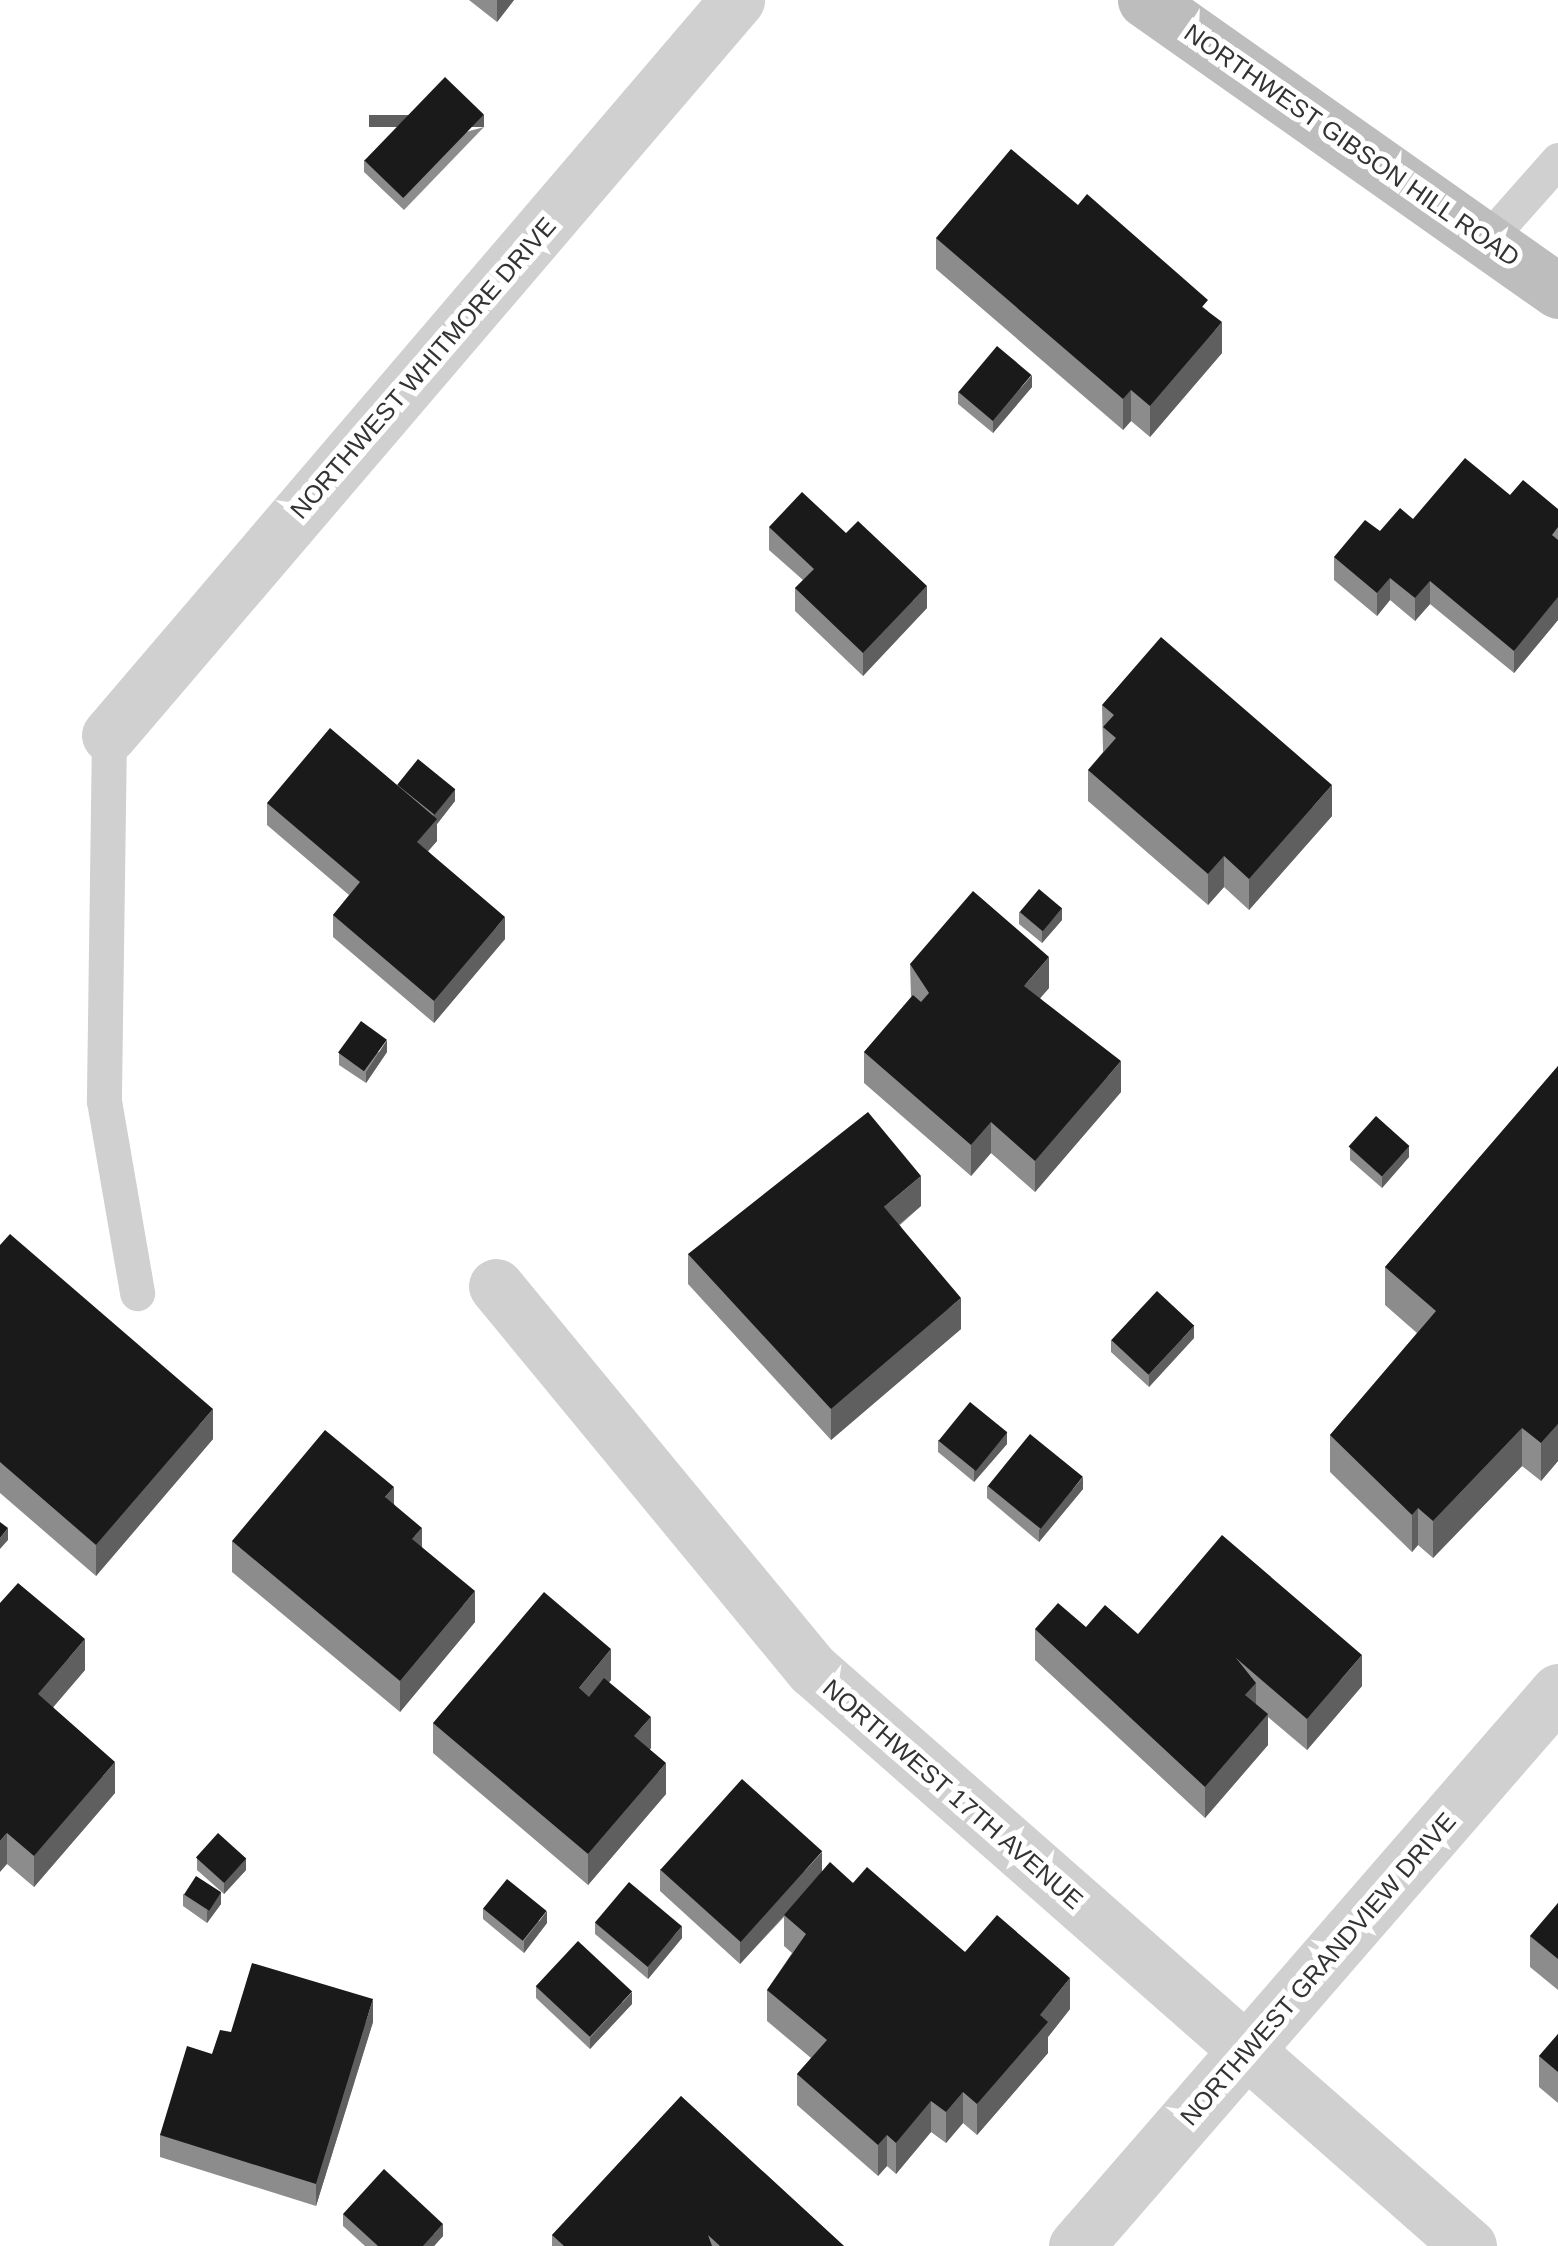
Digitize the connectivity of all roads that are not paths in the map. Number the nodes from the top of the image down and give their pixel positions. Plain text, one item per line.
1 (738, 0) edge
2 (1145, 0) edge
3 (1558, 160) edge
4 (1488, 240) junction
5 (1558, 291) edge
6 (108, 735) joint
7 (496, 1286) dead end
8 (137, 1292) dead end
9 (1558, 1691) edge
10 (1248, 2053) junction
11 (1076, 2246) edge
12 (1469, 2246) edge

1 - 6 street, NORTHWEST WHITMORE DRIVE
2 - 4 main road, NORTHWEST GIBSON HILL ROAD
3 - 4 lane
4 - 5 main road, NORTHWEST GIBSON HILL ROAD
6 - 8 lane
7 - 10 street, NORTHWEST 17TH AVENUE
9 - 10 street, NORTHWEST GRANDVIEW DRIVE
10 - 11 street, NORTHWEST GRANDVIEW DRIVE
10 - 12 street, NORTHWEST 17TH AVENUE

